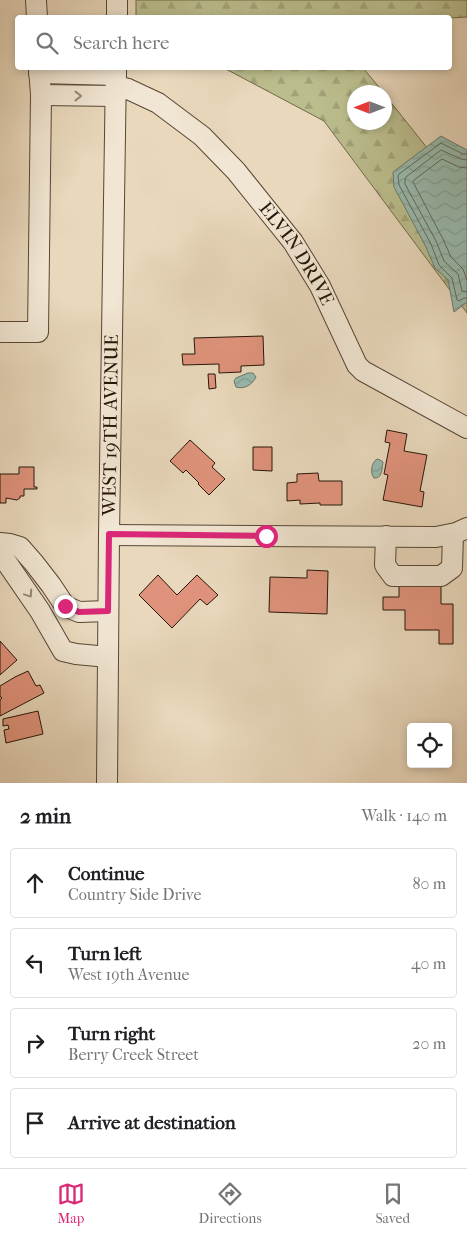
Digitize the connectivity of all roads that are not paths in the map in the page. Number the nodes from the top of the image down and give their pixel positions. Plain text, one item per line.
1 (36, 0) edge
2 (117, 0) edge
3 (36, 15) edge
4 (117, 15) edge
5 (39, 70) edge
6 (116, 81) edge
7 (41, 96) junction
8 (0, 332) edge
9 (467, 428) edge
10 (460, 531) edge
11 (109, 534) junction
12 (386, 536) junction
13 (0, 543) edge
14 (0, 555) edge
15 (108, 611) junction
16 (108, 658) junction
17 (107, 783) edge

1 - 3 street
2 - 4 street
5 - 6 street, ELVIN DRIVE
5 - 7 street
7 -> 6 street, ELVIN DRIVE
6 - 9 street, ELVIN DRIVE
6 - 11 street, WEST 19TH AVENUE
7 - 8 street
10 - 12 street
10 - 12 street
11 - 12 street
11 - 15 street, WEST 19TH AVENUE
13 - 15 street
14 -> 16 street
15 - 16 street, WEST 19TH AVENUE
16 - 17 street, WEST 19TH AVENUE

